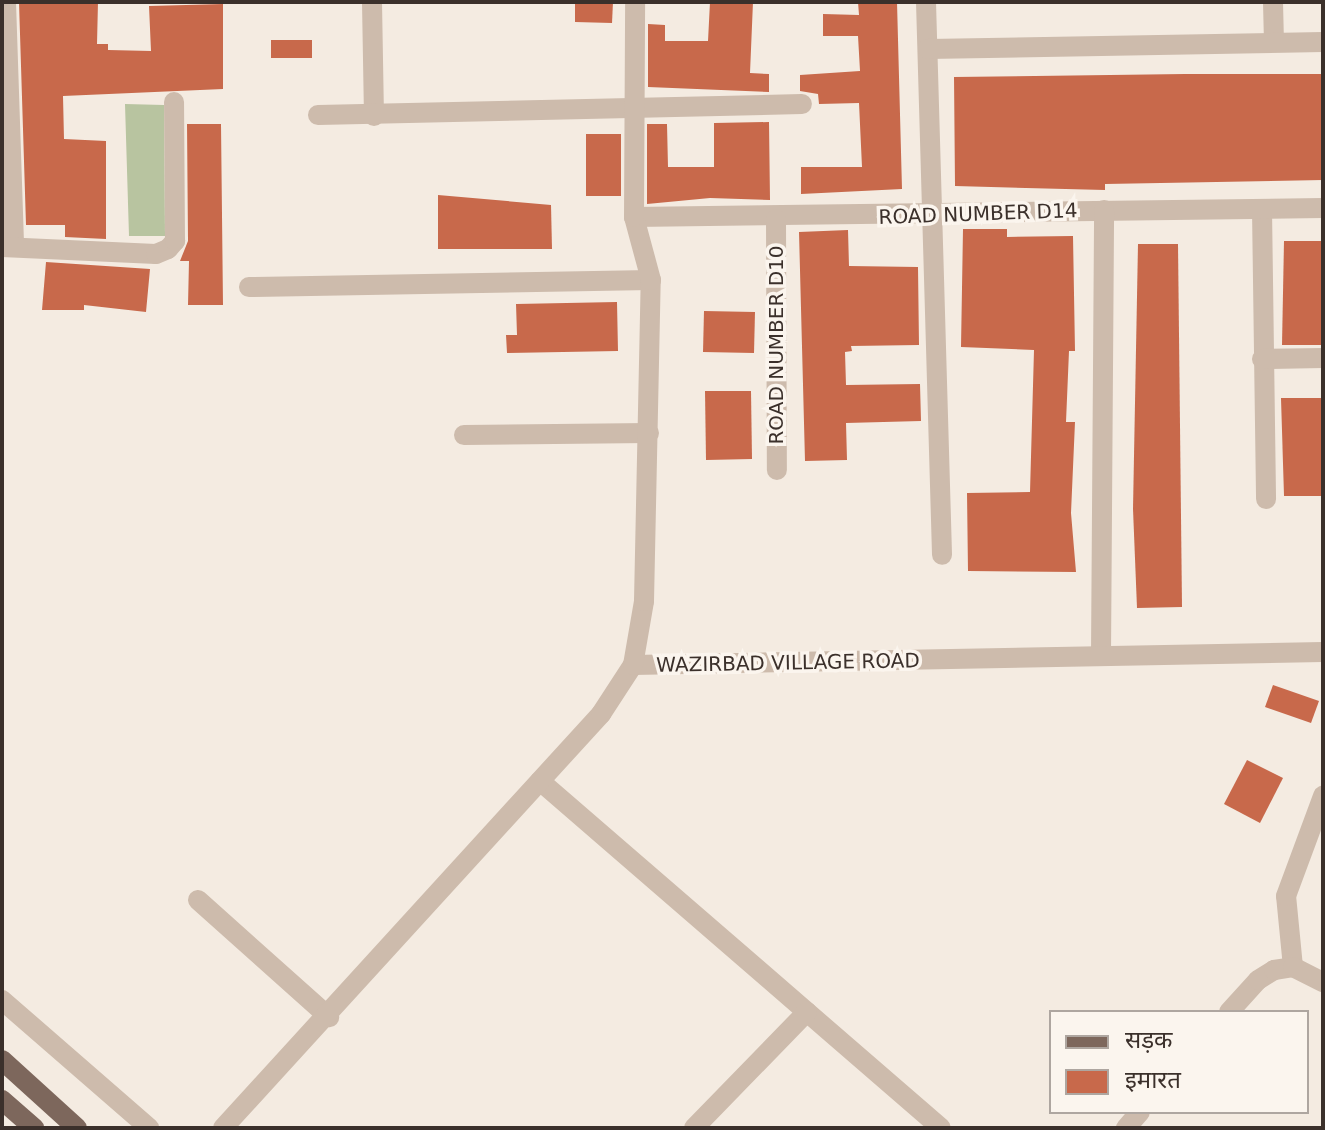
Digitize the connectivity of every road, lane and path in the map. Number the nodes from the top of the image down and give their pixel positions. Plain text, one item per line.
1 (6, 2) edge
2 (372, 2) edge
3 (635, 2) edge
4 (926, 2) edge
5 (1273, 2) edge
6 (1274, 42) junction
7 (1323, 42) edge
8 (928, 49) junction
9 (174, 102) dead end
10 (802, 104) dead end
11 (4, 109) edge
12 (633, 109) junction
13 (318, 115) dead end
14 (374, 116) junction
15 (1323, 208) edge
16 (1262, 209) junction
17 (1104, 210) junction
18 (934, 216) junction
19 (634, 217) junction
20 (776, 219) junction
21 (8, 247) edge
22 (651, 280) junction
23 (249, 287) dead end
24 (1323, 358) edge
25 (1262, 359) junction
26 (649, 433) junction
27 (464, 435) dead end
28 (777, 470) dead end
29 (1266, 499) dead end
30 (942, 555) dead end
31 (1323, 652) edge
32 (1101, 655) junction
33 (633, 665) junction
34 (540, 781) junction
35 (1323, 796) edge
36 (198, 900) dead end
37 (1293, 967) junction
38 (1323, 982) edge
39 (2, 1000) edge
40 (1231, 1010) edge
41 (807, 1012) junction
42 (329, 1017) junction
43 (2, 1060) edge
44 (2, 1100) edge
45 (918, 1121) edge
46 (34, 1128) edge
47 (77, 1128) edge
48 (149, 1128) edge
49 (223, 1128) edge
50 (694, 1128) edge
51 (941, 1128) edge

1 - 11 street
2 - 14 street
3 - 12 street
4 - 8 street
5 - 6 street
6 - 7 street
6 - 8 street
8 - 18 street
9 - 21 street
10 - 12 street
11 - 21 street
12 - 14 street
12 - 19 street
13 - 14 street
15 - 16 street, ROAD NUMBER D14
16 - 17 street, ROAD NUMBER D14
16 - 25 street
17 - 18 street, ROAD NUMBER D14
17 - 32 street
18 - 20 street, ROAD NUMBER D14
18 - 30 street
19 - 20 street, ROAD NUMBER D14
19 - 22 street
20 - 28 street, ROAD NUMBER D10
22 - 23 street
22 - 26 street
24 - 25 street
25 - 29 street
26 - 27 street
26 - 33 street
31 - 32 street, WAZIRBAD VILLAGE ROAD
32 - 33 street, WAZIRBAD VILLAGE ROAD
33 - 34 street, WAZIRBAD VILLAGE ROAD
34 - 41 street
34 - 42 street, WAZIRBAD VILLAGE ROAD
35 - 37 street
36 - 42 street
37 - 38 street
37 - 40 street
39 - 48 street
41 - 45 street
41 - 50 street
42 - 49 street, WAZIRBAD VILLAGE ROAD
43 - 47 main road
44 - 46 main road
45 - 51 street

